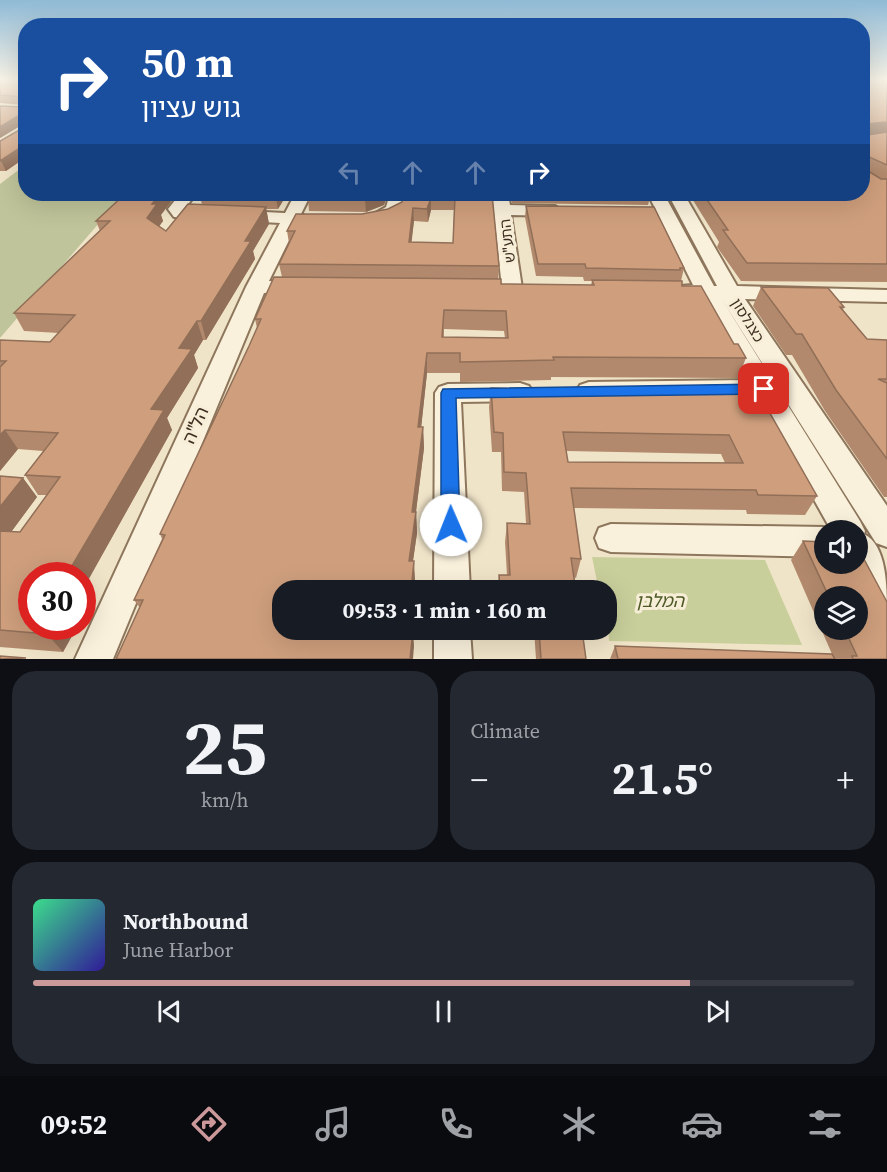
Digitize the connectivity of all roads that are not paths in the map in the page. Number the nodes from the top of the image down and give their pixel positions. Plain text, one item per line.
1 (182, 201) edge
2 (299, 201) edge
3 (396, 201) edge
4 (660, 201) edge
5 (679, 201) edge
6 (502, 202) edge
7 (572, 211) edge
8 (642, 212) edge
9 (665, 212) junction
10 (289, 219) junction
11 (321, 219) edge
12 (352, 220) edge
13 (256, 287) junction
14 (314, 287) edge
15 (489, 288) edge
16 (512, 288) junction
17 (536, 289) edge
18 (654, 291) edge
19 (719, 292) junction
20 (887, 296) edge
21 (764, 389) junction
22 (842, 520) edge
23 (887, 533) edge
24 (611, 538) dead end
25 (814, 542) edge
26 (868, 564) edge
27 (452, 580) edge
28 (887, 595) edge
29 (452, 640) edge
30 (94, 659) edge
31 (453, 659) edge

1 - 10 street
2 - 10 street, הל"ה
3 - 12 street
4 - 9 street, כצנלסון
5 - 19 street, כצנלסון
6 - 7 street
6 - 16 street, התע"ש
8 - 9 street
9 - 19 street, כצנלסון
10 - 11 street
10 - 13 street, הל"ה
13 - 14 street
13 - 30 street, הל"ה
15 - 16 street
16 - 17 street
18 - 19 street
19 - 20 street
19 - 21 street, כצנלסון
19 - 23 street, כצנלסון
21 - 22 street, כצנלסון
21 - 27 street
24 - 25 street
26 - 28 street
29 - 31 street

